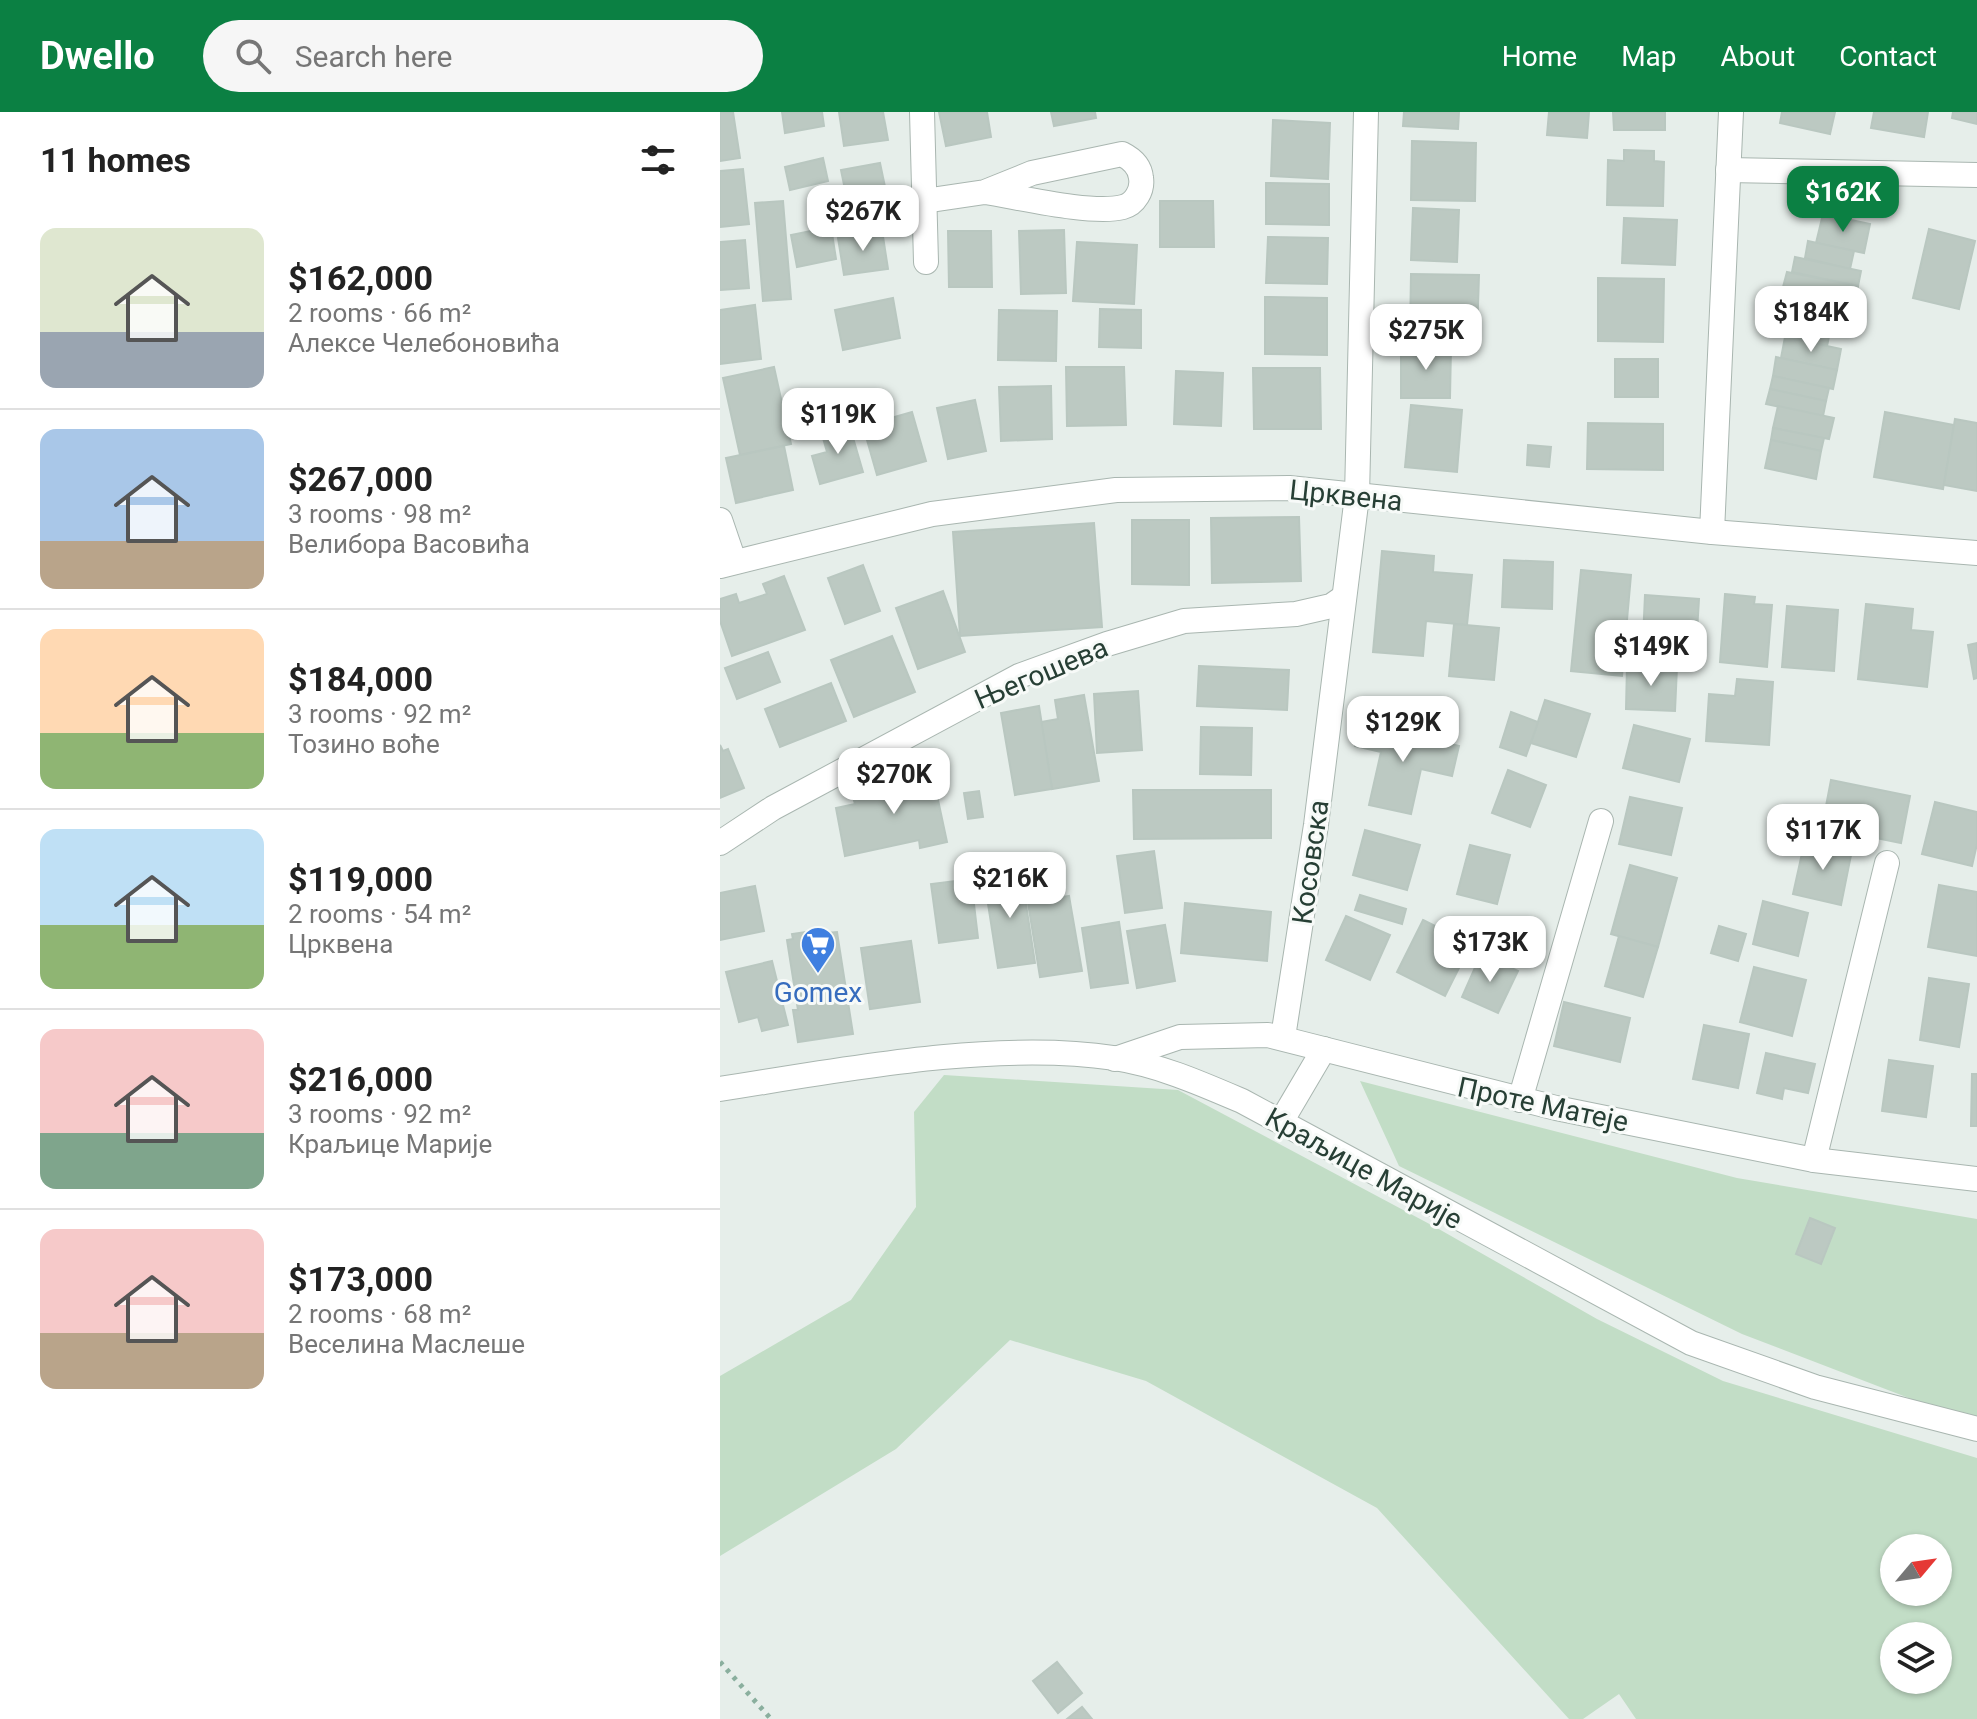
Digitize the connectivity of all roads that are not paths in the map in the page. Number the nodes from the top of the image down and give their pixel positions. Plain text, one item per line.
1 (922, 112) edge
2 (1366, 112) edge
3 (1731, 112) edge
4 (1728, 170) junction
5 (1977, 175) edge
6 (985, 192) junction
7 (924, 201) junction
8 (926, 262) dead end
9 (1357, 496) junction
10 (720, 520) edge
11 (1712, 532) junction
12 (1977, 553) edge
13 (727, 563) edge
14 (1344, 597) junction
15 (1601, 821) dead end
16 (720, 843) edge
17 (1887, 863) dead end
18 (1283, 1037) junction
19 (1324, 1049) junction
20 (1115, 1059) junction
21 (720, 1089) edge
22 (1520, 1100) junction
23 (1281, 1122) junction
24 (1814, 1160) junction
25 (1977, 1179) edge
26 (1977, 1429) edge

1 - 7 street
2 - 9 street, Косовска
3 - 4 street
4 - 5 street
4 - 11 street
6 - 6 street
6 - 7 street
7 - 8 street
9 - 11 street, Црквена
9 - 13 street, Црквена
9 - 14 street, Косовска
10 - 13 street
11 - 12 street, Црквена
14 - 16 street, Његошева
14 - 18 street, Косовска
15 - 22 street
17 - 24 street
18 - 19 street, Проте Матеје
18 - 20 street, Проте Матеје
19 - 22 street, Проте Матеје
19 - 23 street
20 - 21 street, Краљице Марије
20 - 23 street, Краљице Марије
22 - 24 street, Проте Матеје
23 - 26 street, Краљице Марије
24 - 25 street, Проте Матеје

